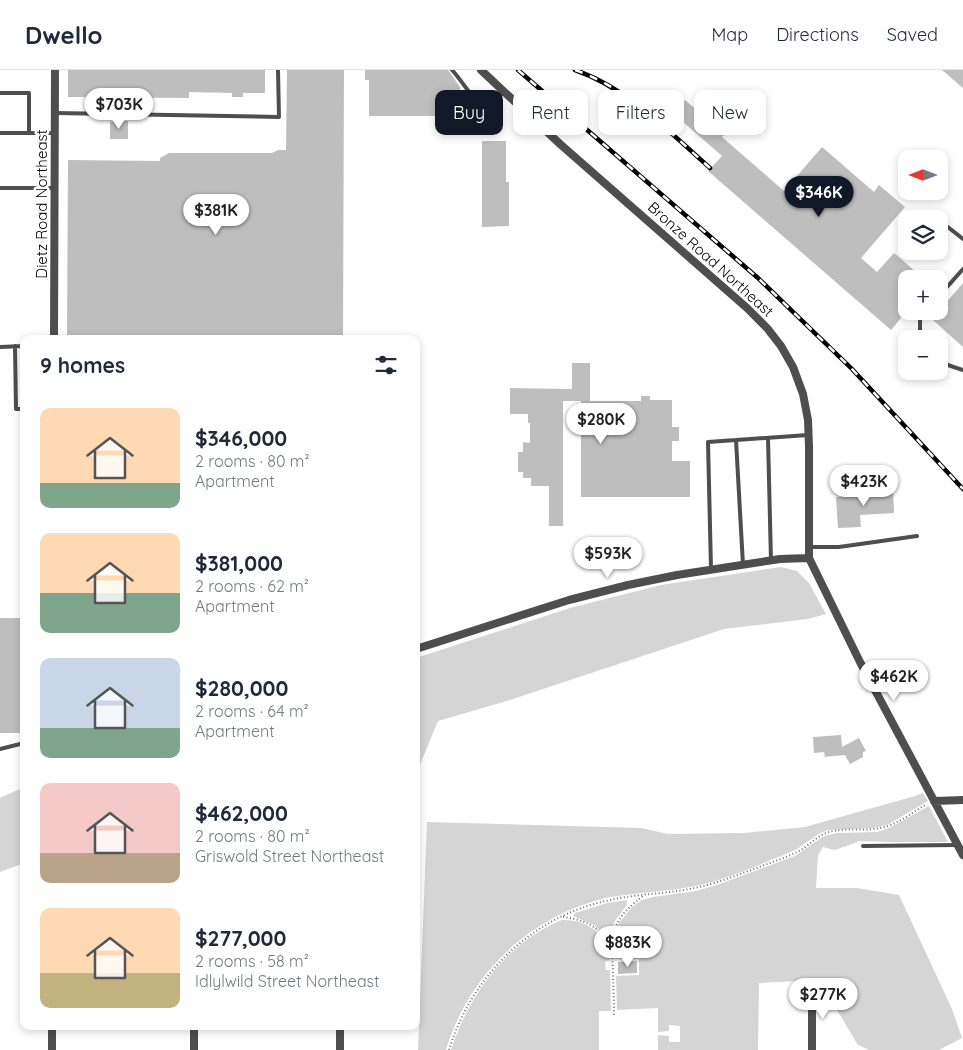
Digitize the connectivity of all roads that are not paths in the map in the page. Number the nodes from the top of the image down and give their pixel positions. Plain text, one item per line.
1 (55, 70) edge
2 (278, 70) edge
3 (452, 70) edge
4 (481, 70) edge
5 (504, 92) junction
6 (0, 93) edge
7 (54, 113) junction
8 (0, 133) edge
9 (29, 133) junction
10 (54, 133) junction
11 (0, 188) edge
12 (54, 188) junction
13 (948, 227) edge
14 (963, 239) edge
15 (963, 270) edge
16 (948, 286) edge
17 (54, 335) edge
18 (15, 346) junction
19 (20, 346) edge
20 (0, 347) edge
21 (948, 365) edge
22 (963, 370) edge
23 (20, 409) edge
24 (808, 435) junction
25 (768, 438) junction
26 (736, 440) junction
27 (917, 536) dead end
28 (809, 547) junction
29 (809, 558) junction
30 (771, 561) junction
31 (743, 565) junction
32 (711, 570) junction
33 (420, 648) edge
34 (20, 744) edge
35 (0, 749) edge
36 (963, 800) edge
37 (934, 801) junction
38 (958, 845) junction
39 (863, 846) dead end
40 (963, 856) edge
41 (812, 989) dead end
42 (52, 1030) edge
43 (194, 1030) edge
44 (340, 1030) edge
45 (52, 1050) edge
46 (194, 1050) edge
47 (340, 1050) edge
48 (812, 1050) edge

1 - 7 street, Dietz Road Northeast
2 - 7 lane
3 - 5 lane
4 - 5 street, Bronze Road Northeast
5 - 24 street, Bronze Road Northeast
6 - 9 lane
7 - 10 street, Dietz Road Northeast
8 - 9 lane
9 - 10 lane
10 - 12 street, Dietz Road Northeast
11 - 12 lane
12 - 17 street, Dietz Road Northeast
13 - 14 lane
15 - 16 lane
18 - 19 lane
18 - 20 lane
18 - 23 lane
21 - 22 lane
24 - 25 lane
24 - 28 street, Bronze Road Northeast
25 - 26 lane
25 - 30 lane
26 - 31 lane
26 - 32 lane
27 - 28 lane
28 - 29 street, Bronze Road Northeast
29 - 30 street
29 - 37 street
30 - 31 street
31 - 32 street
32 - 33 street
34 - 35 lane
36 - 37 street
37 - 38 street
38 - 39 lane
38 - 40 street
41 - 48 street
42 - 45 street
43 - 46 street
44 - 47 street

